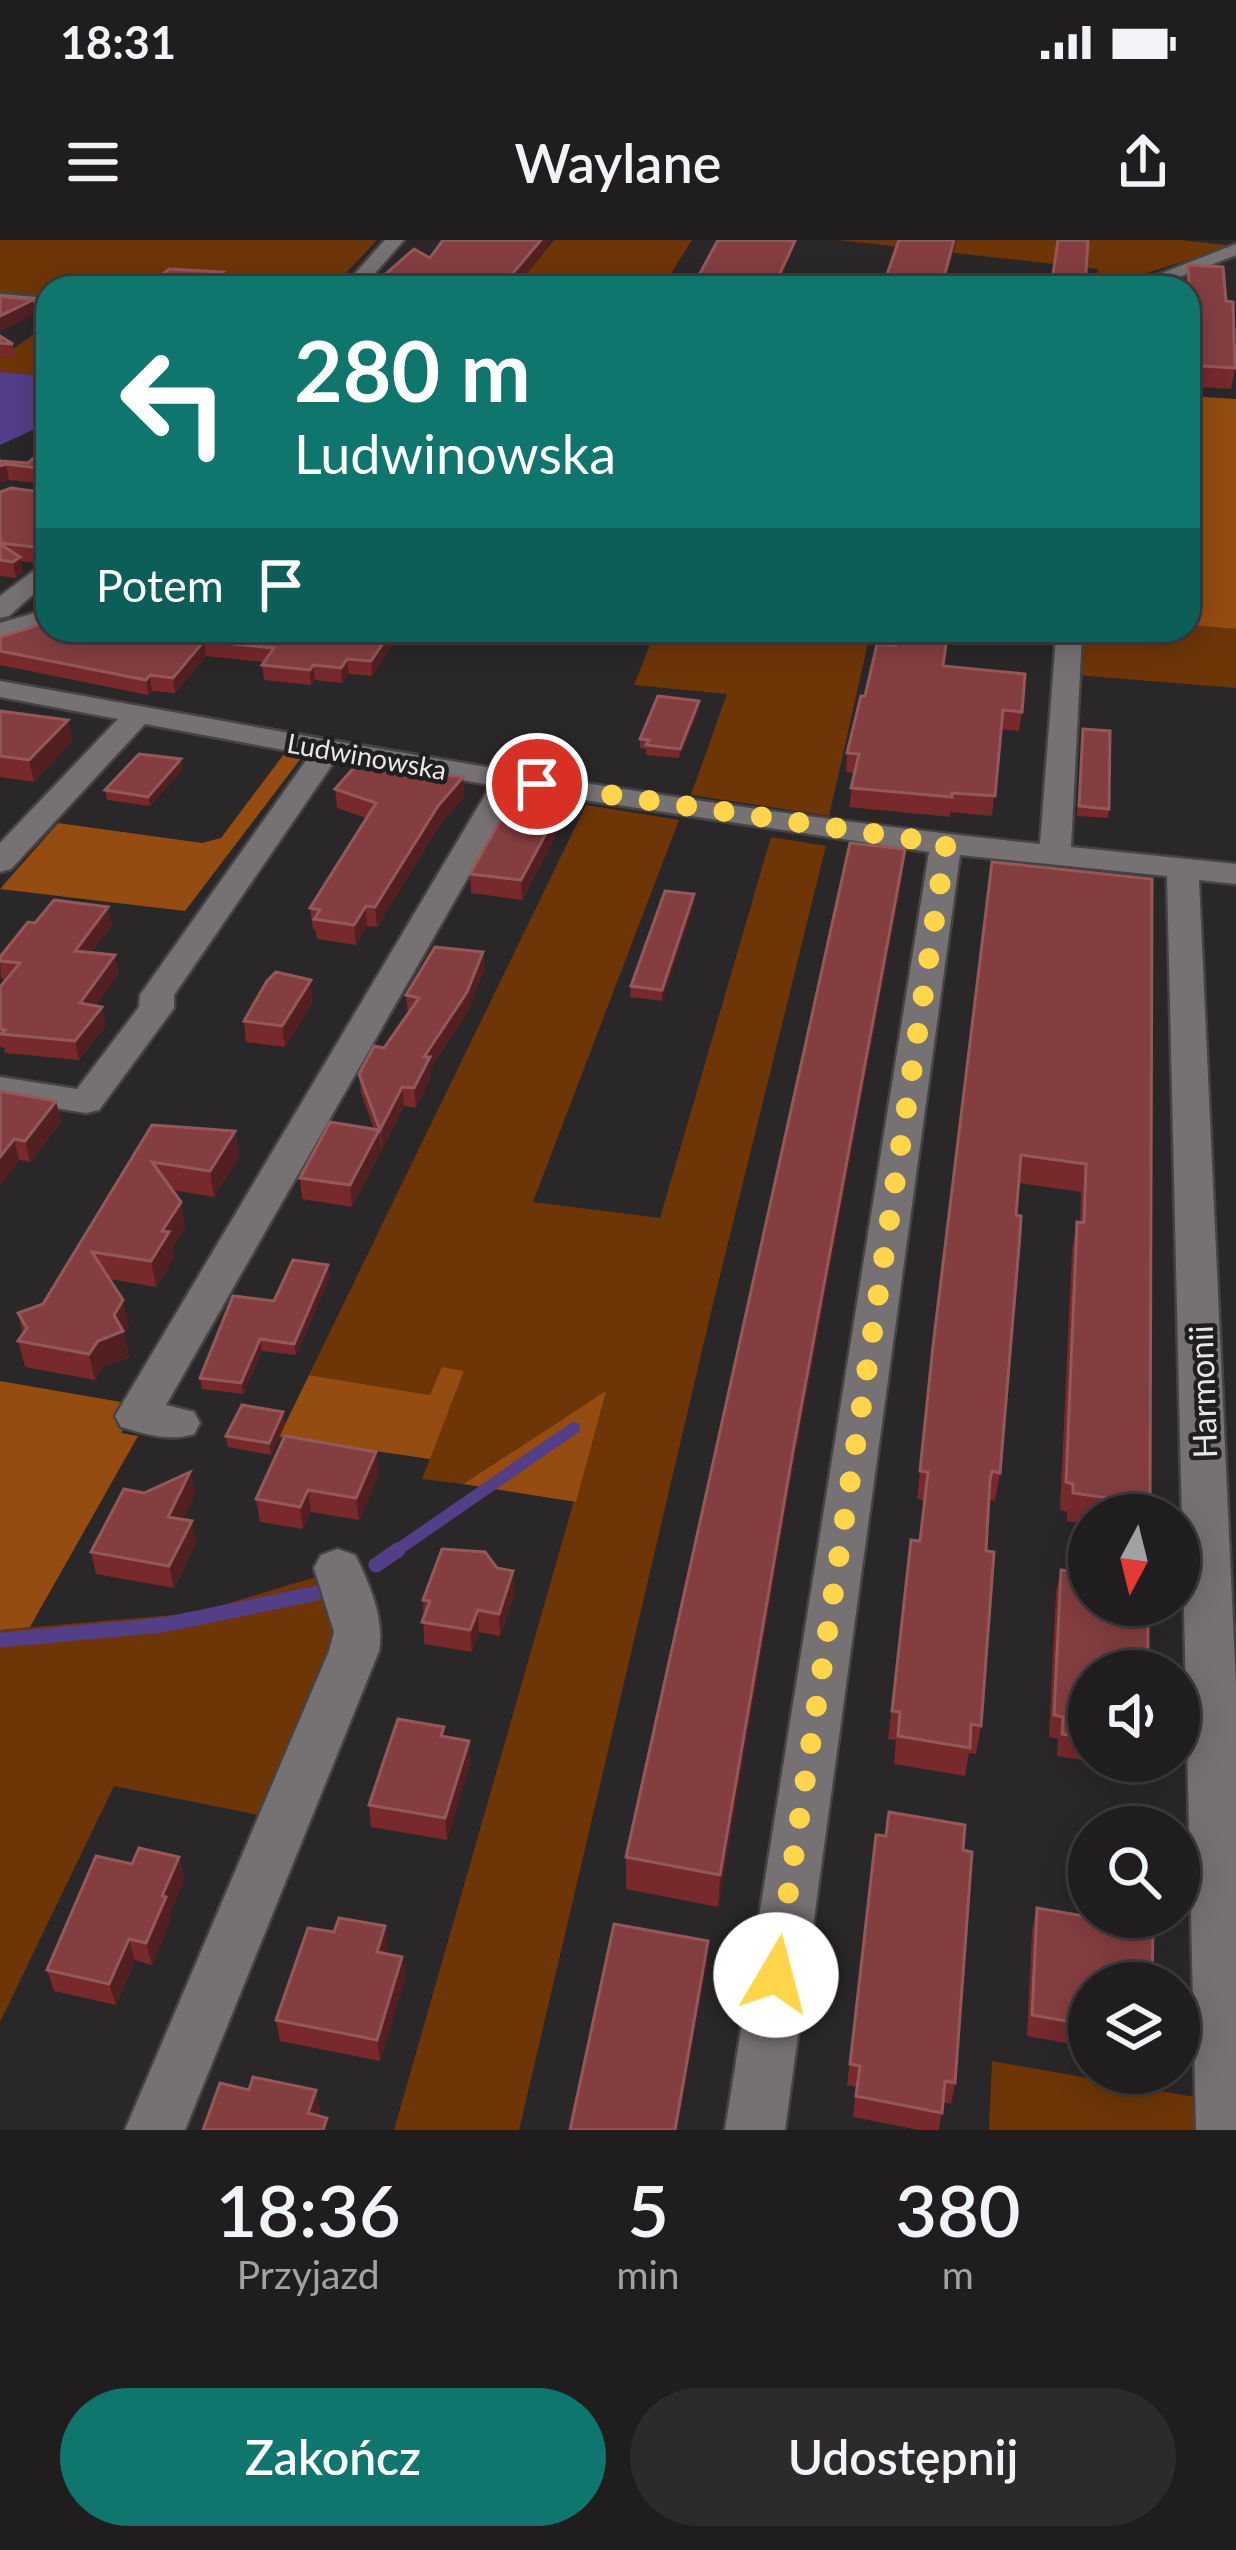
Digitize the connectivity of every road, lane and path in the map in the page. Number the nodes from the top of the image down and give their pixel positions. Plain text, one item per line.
1 (395, 240) edge
2 (1236, 249) edge
3 (363, 276) edge
4 (1172, 276) edge
5 (0, 300) edge
6 (36, 303) edge
7 (36, 579) edge
8 (2, 611) edge
9 (36, 615) edge
10 (1069, 642) edge
11 (0, 689) edge
12 (137, 716) junction
13 (329, 749) junction
14 (509, 780) junction
15 (946, 844) junction
16 (1055, 857) junction
17 (0, 862) edge
18 (1183, 869) junction
19 (1236, 874) edge
20 (0, 1088) edge
21 (178, 1423) dead end
22 (338, 1568) dead end
23 (155, 2130) edge
24 (755, 2130) edge
25 (1226, 2130) edge

1 - 3 street
2 - 4 street
5 - 6 street
7 - 8 street
8 - 9 street
10 - 16 street
11 - 12 street, Ludwinowska
12 - 13 street, Ludwinowska
12 - 17 street
13 - 14 street, Ludwinowska
13 - 20 street
14 - 15 street, Ludwinowska
14 - 21 street
15 - 16 street, Ludwinowska
15 - 24 street
16 - 18 street, Ludwinowska
18 - 19 street, Ludwinowska
18 - 25 street, Harmonii
22 - 23 street

